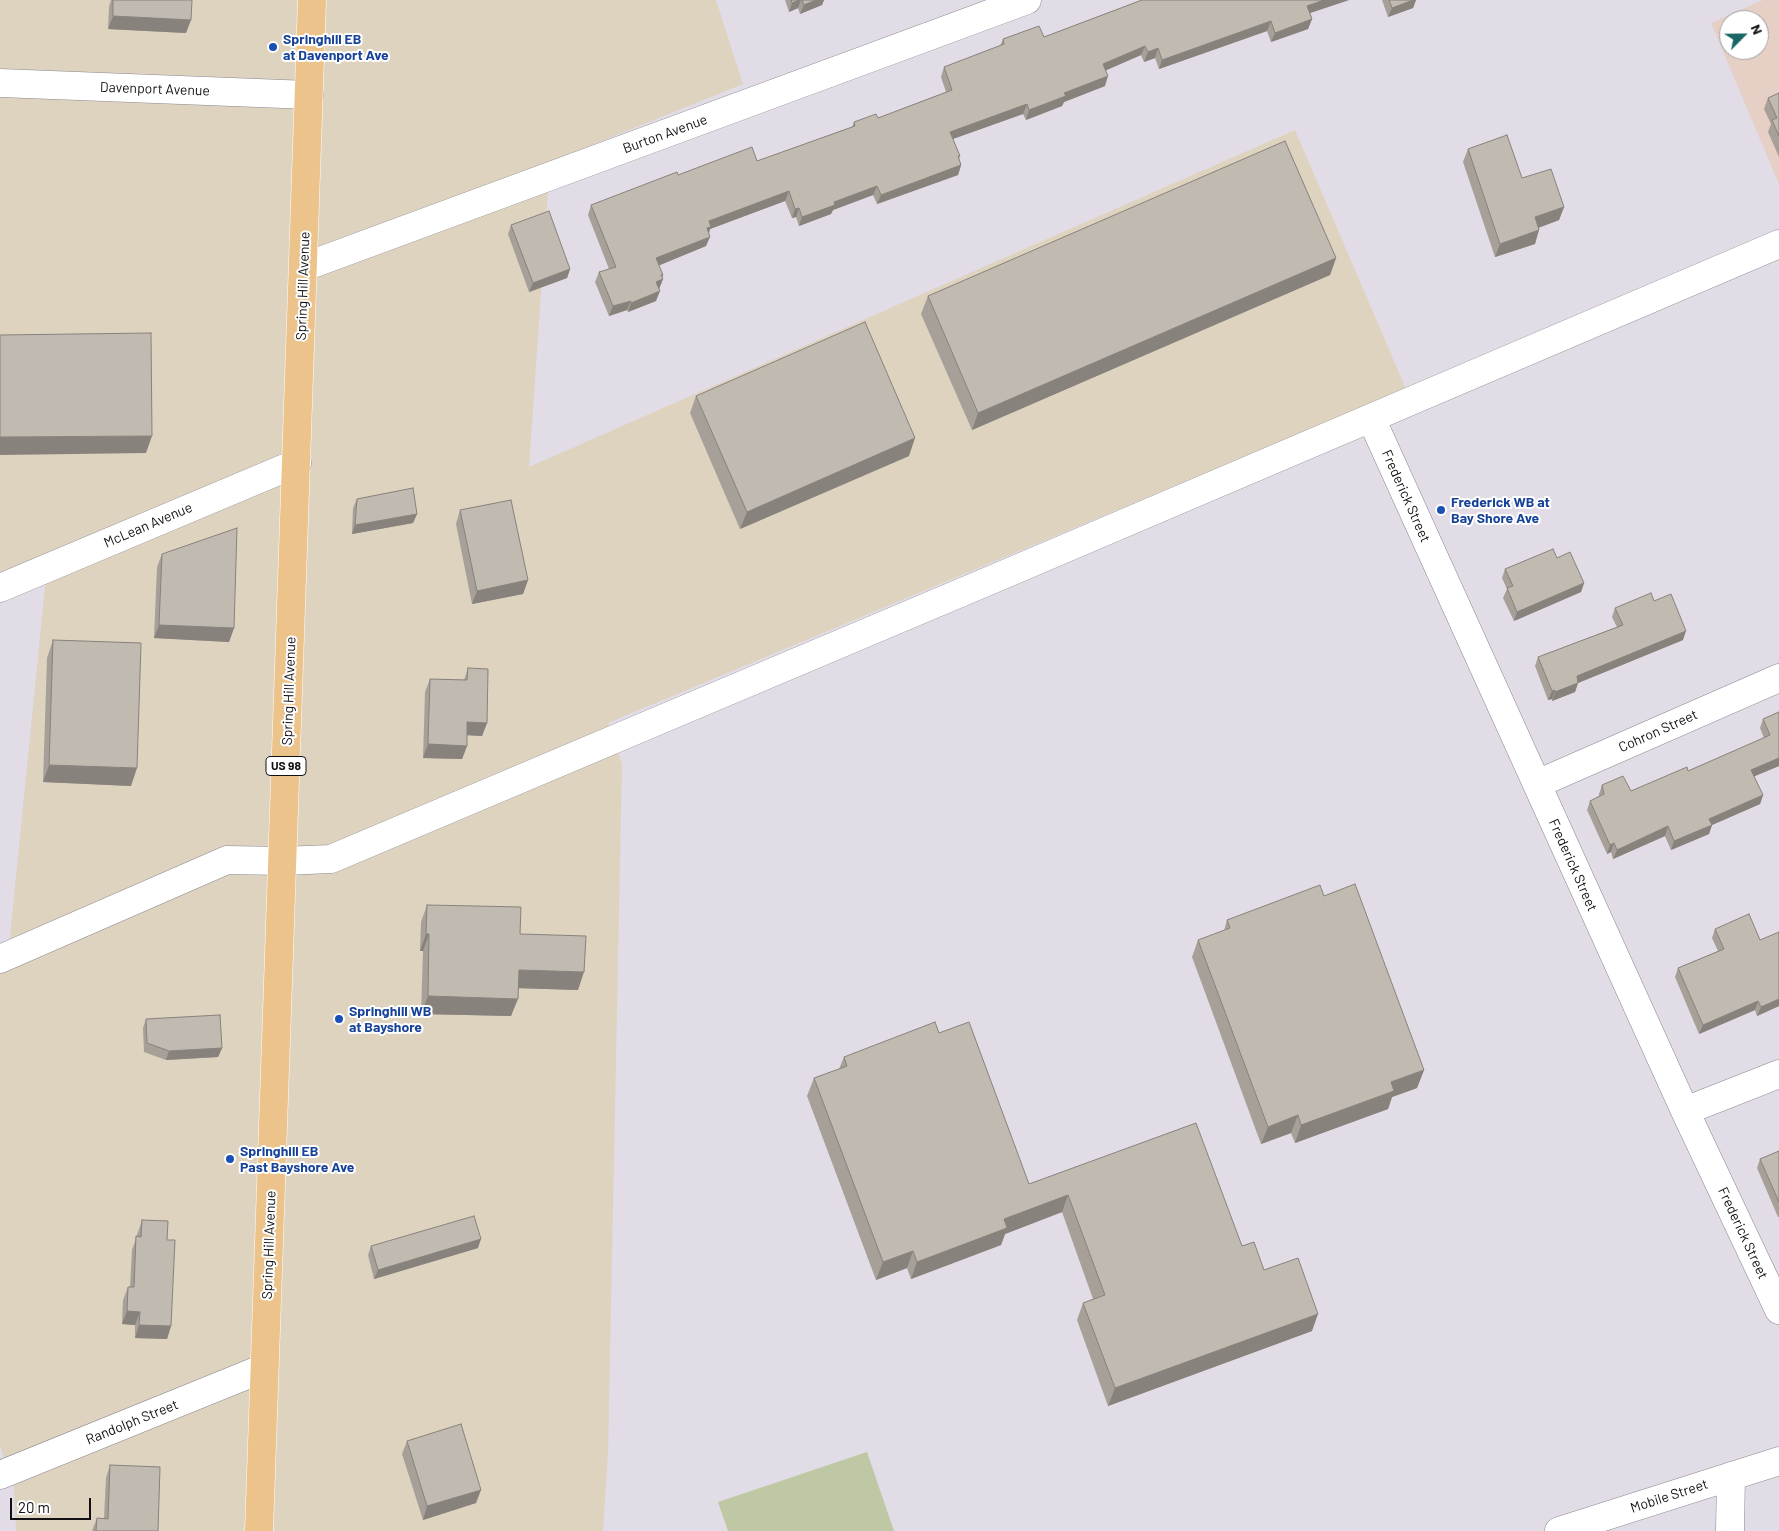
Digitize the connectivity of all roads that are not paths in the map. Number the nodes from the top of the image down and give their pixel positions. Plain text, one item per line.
1 (312, 0) edge
2 (1027, 0) edge
3 (0, 83) edge
4 (310, 95) junction
5 (1779, 244) edge
6 (304, 267) junction
7 (1371, 418) junction
8 (297, 463) junction
9 (0, 588) edge
10 (1779, 678) edge
11 (1537, 784) junction
12 (283, 861) junction
13 (0, 959) edge
14 (1779, 1074) edge
15 (1685, 1111) junction
16 (1779, 1310) edge
17 (264, 1368) junction
18 (1779, 1461) edge
19 (0, 1475) edge
20 (1731, 1476) junction
21 (258, 1531) edge
22 (1559, 1531) edge
23 (1730, 1531) edge

1 - 4 main road, Spring Hill Avenue / US 98
2 - 6 street, Burton Avenue
3 - 4 street, Davenport Avenue
4 - 6 main road, Spring Hill Avenue / US 98
5 - 7 street
6 - 8 main road, Spring Hill Avenue / US 98
7 - 11 street, Frederick Street
7 - 12 street
8 - 9 street, McLean Avenue
8 - 12 main road, Spring Hill Avenue / US 98
10 - 11 street, Cohron Street
11 - 15 street, Frederick Street
12 - 13 street
12 - 17 main road, Spring Hill Avenue / US 98
14 - 15 street
15 - 16 street, Frederick Street
17 - 19 street, Randolph Street
17 - 21 main road, Spring Hill Avenue / US 98
18 - 20 street, Mobile Street
20 - 22 street, Mobile Street
20 - 23 street

